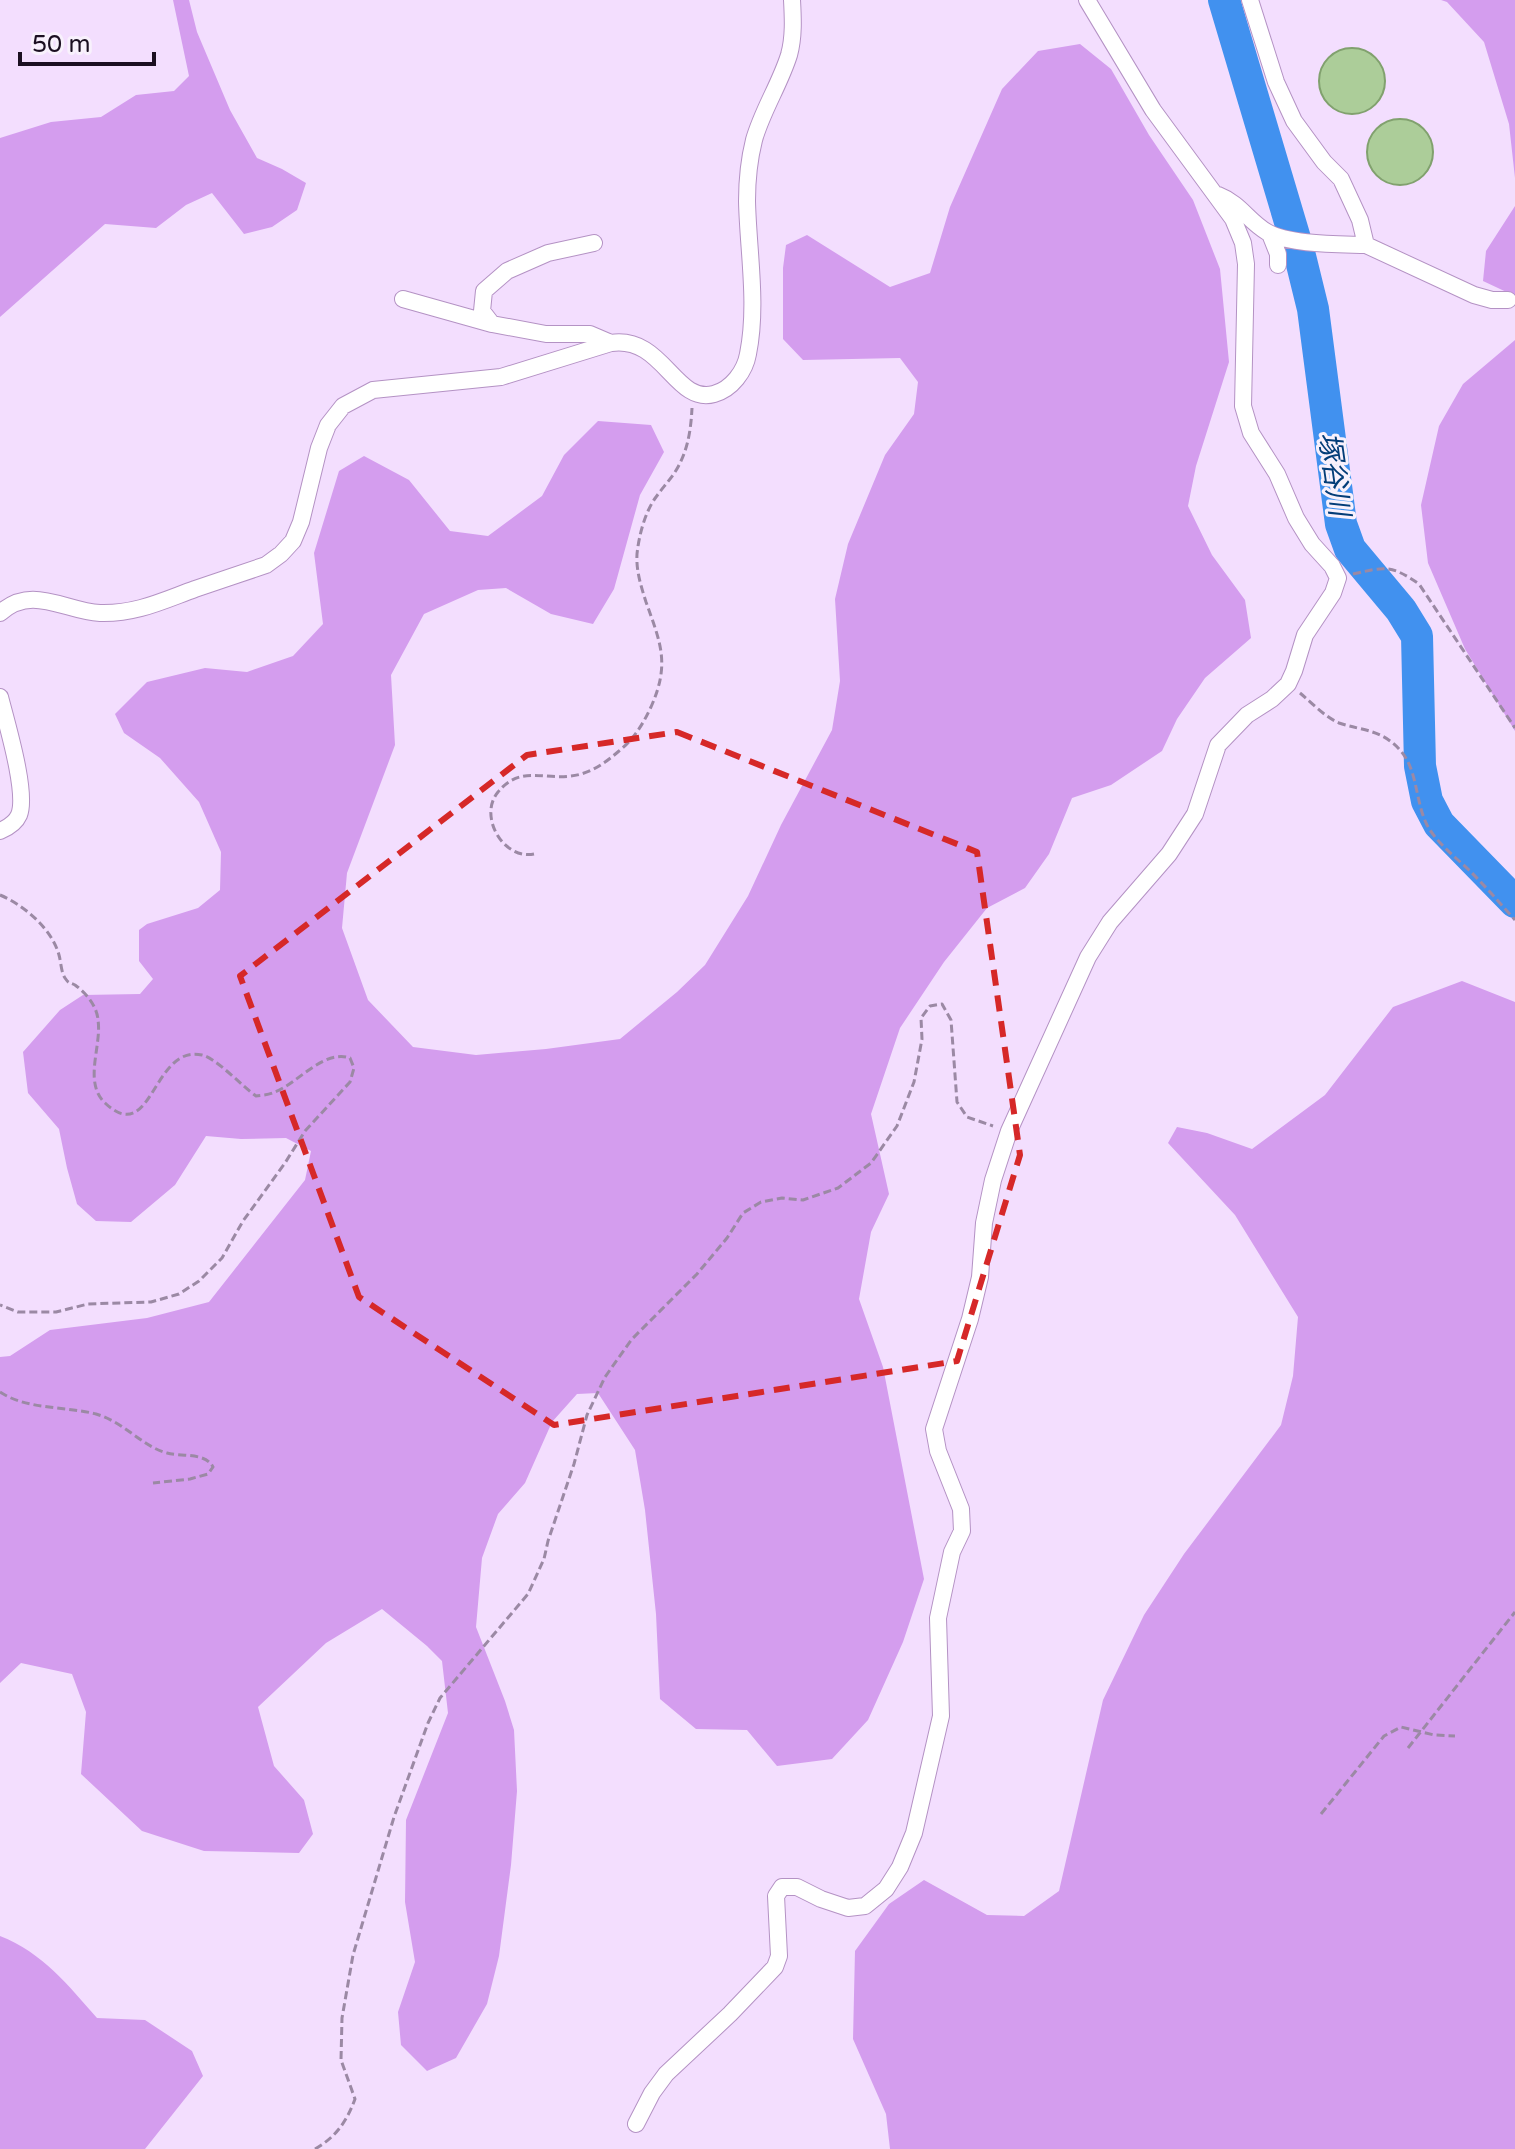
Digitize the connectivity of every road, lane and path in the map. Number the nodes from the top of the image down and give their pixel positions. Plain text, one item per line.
1 (792, 0) edge
2 (1087, 0) edge
3 (1250, 0) edge
4 (1216, 194) junction
5 (1270, 234) junction
6 (594, 243) dead end
7 (1366, 245) junction
8 (1278, 265) dead end
9 (403, 299) dead end
10 (1508, 300) dead end
11 (492, 324) junction
12 (611, 343) junction
13 (693, 393) junction
14 (1355, 574) dead end
15 (0, 613) edge
16 (1288, 684) junction
17 (0, 697) edge
18 (1515, 728) edge
19 (0, 831) edge
20 (534, 854) dead end
21 (0, 895) edge
22 (1515, 920) edge
23 (1009, 1131) junction
24 (0, 1305) edge
25 (0, 1392) edge
26 (153, 1483) dead end
27 (1515, 1612) edge
28 (1422, 1731) junction
29 (1455, 1736) dead end
30 (1408, 1748) dead end
31 (1321, 1814) dead end
32 (636, 2124) dead end
33 (315, 2149) edge

1 - 13 street
2 - 4 street
3 - 7 street
4 - 5 street
4 - 16 street
5 - 7 street
5 - 8 street
6 - 11 street
7 - 10 street
9 - 11 street
11 - 12 street
12 - 13 street
12 - 15 street
13 - 20 path
14 - 18 path
16 - 22 path
16 - 23 street
17 - 19 street
21 - 24 path
23 - 32 street
23 - 33 path
25 - 26 path
27 - 28 path
28 - 29 path
28 - 30 path
28 - 31 path

